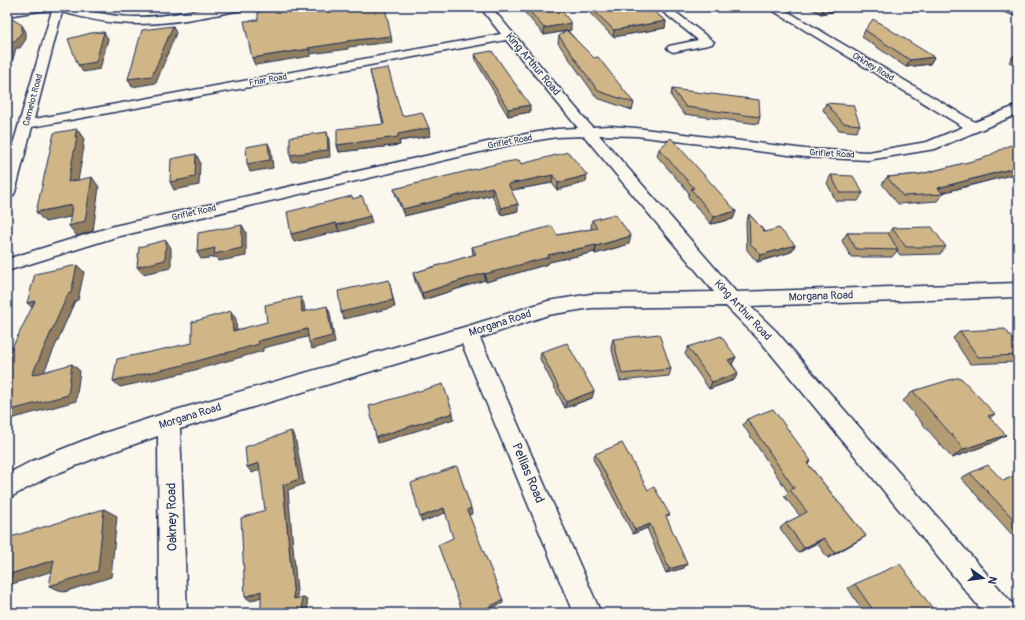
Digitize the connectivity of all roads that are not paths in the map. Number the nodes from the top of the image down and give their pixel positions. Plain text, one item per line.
1 (46, 7) edge
2 (58, 7) edge
3 (61, 7) edge
4 (242, 7) edge
5 (485, 7) edge
6 (662, 7) edge
7 (772, 7) edge
8 (1002, 7) edge
9 (7, 13) edge
10 (1018, 14) edge
11 (509, 36) junction
12 (673, 48) dead end
13 (1018, 109) edge
14 (27, 124) junction
15 (975, 128) junction
16 (587, 130) junction
17 (7, 192) edge
18 (7, 265) edge
19 (1018, 290) edge
20 (731, 299) junction
21 (468, 334) junction
22 (169, 422) junction
23 (7, 487) edge
24 (173, 613) edge
25 (587, 613) edge
26 (1002, 613) edge

1 - 9 street
2 - 14 street, Camelot Road
3 - 4 street
5 - 11 street, King Arthur Road
6 - 12 street
7 - 15 street, Orkney Road
8 - 10 street
11 - 14 street, Friar Road
11 - 16 street, King Arthur Road
13 - 15 street, Griflet Road
14 - 17 street, Camelot Road
15 - 16 street, Griflet Road
16 - 18 street, Griflet Road
16 - 20 street, King Arthur Road
19 - 20 street, Morgana Road
20 - 21 street, Morgana Road
20 - 26 street, King Arthur Road
21 - 22 street, Morgana Road
21 - 25 street, Pellias Road
22 - 23 street, Morgana Road
22 - 24 street, Oakney Road

